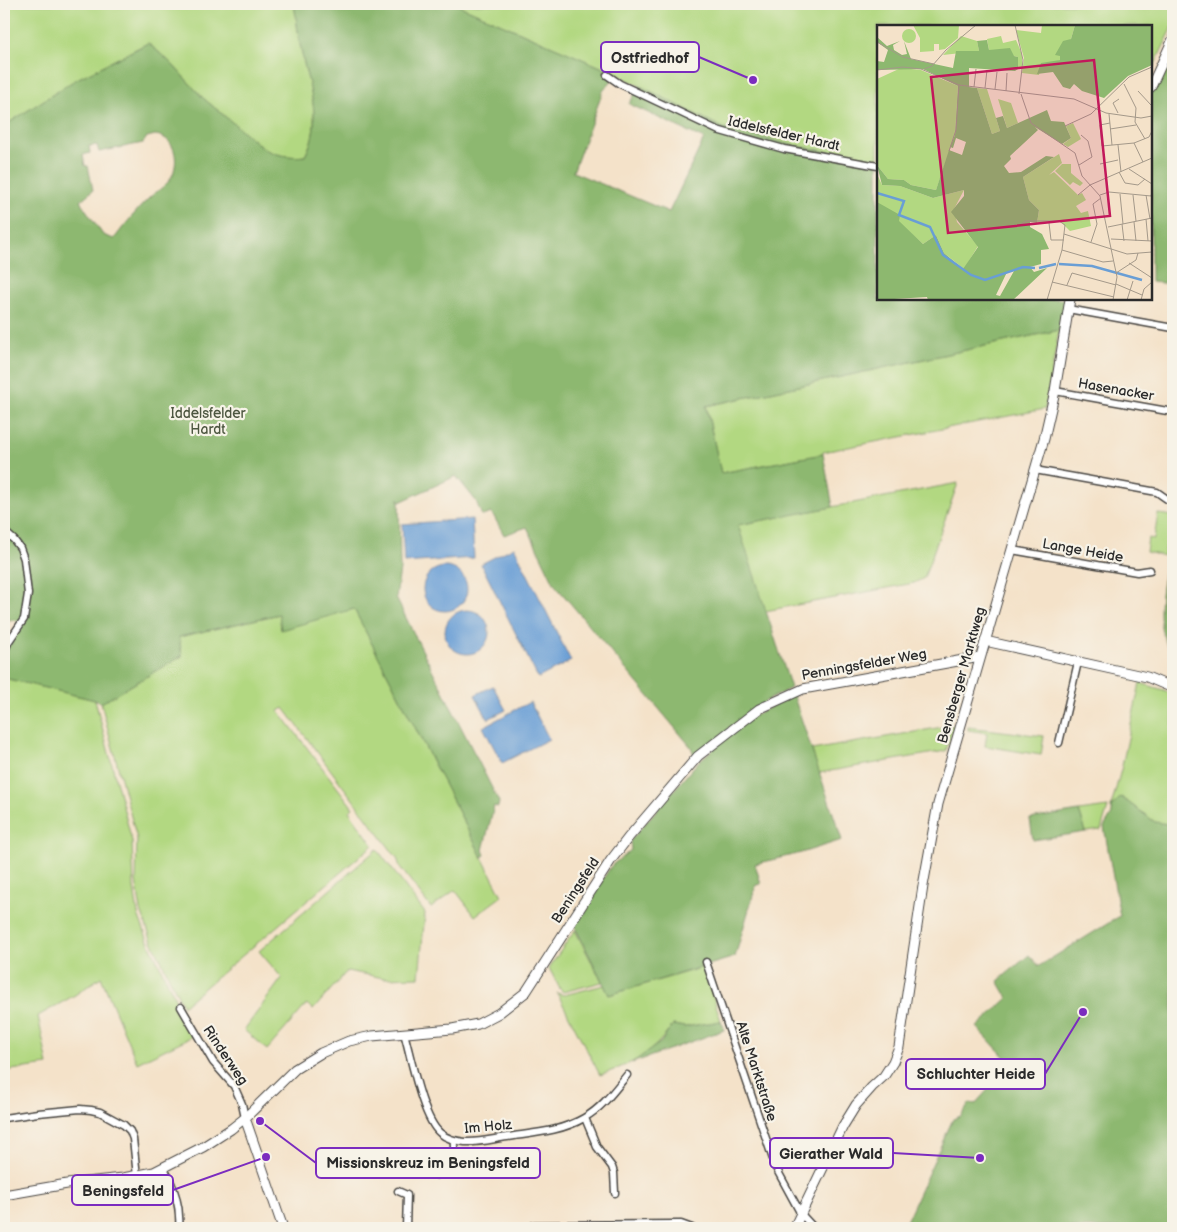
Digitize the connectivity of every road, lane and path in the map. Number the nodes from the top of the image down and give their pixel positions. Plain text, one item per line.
1 (1173, 39) edge
2 (608, 75) dead end
3 (1152, 85) edge
4 (877, 166) edge
5 (1070, 300) edge
6 (1068, 309) junction
7 (1173, 328) edge
8 (1055, 391) junction
9 (1173, 412) edge
10 (1035, 470) junction
11 (1167, 499) dead end
12 (4, 531) edge
13 (1012, 550) junction
14 (1150, 570) dead end
15 (985, 641) junction
16 (4, 652) edge
17 (980, 657) junction
18 (1078, 662) junction
19 (1173, 688) edge
20 (1059, 743) dead end
21 (611, 860) joint
22 (706, 962) dead end
23 (182, 1008) dead end
24 (404, 1033) junction
25 (626, 1075) dead end
26 (4, 1118) edge
27 (246, 1118) junction
28 (585, 1118) junction
29 (454, 1140) junction
30 (164, 1168) junction
31 (456, 1172) junction
32 (467, 1174) dead end
33 (437, 1175) dead end
34 (137, 1176) junction
35 (398, 1191) dead end
36 (615, 1193) dead end
37 (4, 1195) edge
38 (801, 1214) junction
39 (586, 1227) edge
40 (179, 1228) edge
41 (282, 1228) edge
42 (406, 1228) edge
43 (529, 1228) edge
44 (692, 1228) edge
45 (794, 1228) edge
46 (814, 1228) edge

1 - 3 street
2 - 4 street, Iddelsfelder Hardt
5 - 6 street, Bensberger Marktweg
6 - 7 street
6 - 8 street, Bensberger Marktweg
8 - 9 street, Hasenacker
8 - 10 street, Bensberger Marktweg
10 - 11 street
10 - 13 street, Bensberger Marktweg
12 - 16 street
13 - 14 street, Lange Heide
13 - 15 street, Bensberger Marktweg
15 - 17 street, Bensberger Marktweg
15 - 18 street
17 - 21 street, Penningsfelder Weg
17 - 38 street, Bensberger Marktweg
18 - 19 street
18 - 20 street
21 - 24 street, Beningsfeld
22 - 38 street, Alte Marktstraße
23 - 27 street, Rinderweg
24 - 27 street, Beningsfeld
24 - 29 street, Im Holz
25 - 28 street, Im Holz
26 - 34 street
27 - 30 street, Beningsfeld
27 - 41 street
28 - 29 street, Im Holz
28 - 36 street
29 - 31 street
30 - 34 street, Beningsfeld
30 - 40 street
31 - 32 street
31 - 33 street
34 - 37 street, Beningsfeld
35 - 42 street
38 - 45 street
38 - 46 street, Alte Marktstraße
39 - 43 street
39 - 44 street

